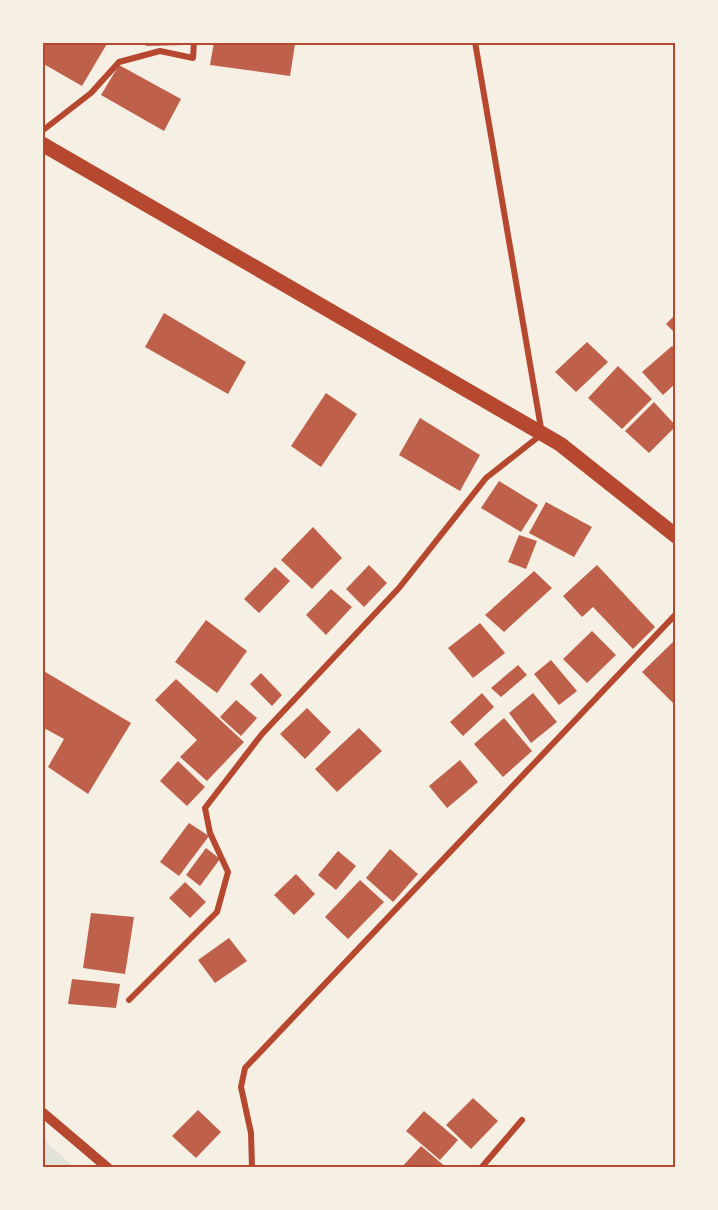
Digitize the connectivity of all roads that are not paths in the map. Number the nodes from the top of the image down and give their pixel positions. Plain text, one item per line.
1 (194, 42) edge
2 (475, 42) edge
3 (42, 131) edge
4 (42, 144) edge
5 (542, 434) junction
6 (676, 536) edge
7 (676, 614) edge
8 (129, 1000) dead end
9 (42, 1112) edge
10 (522, 1120) dead end
11 (108, 1168) edge
12 (252, 1168) edge
13 (481, 1168) edge

1 - 3 street
2 - 5 street
4 - 5 highway
5 - 6 highway
5 - 8 street
7 - 12 street
9 - 11 street
10 - 13 street

